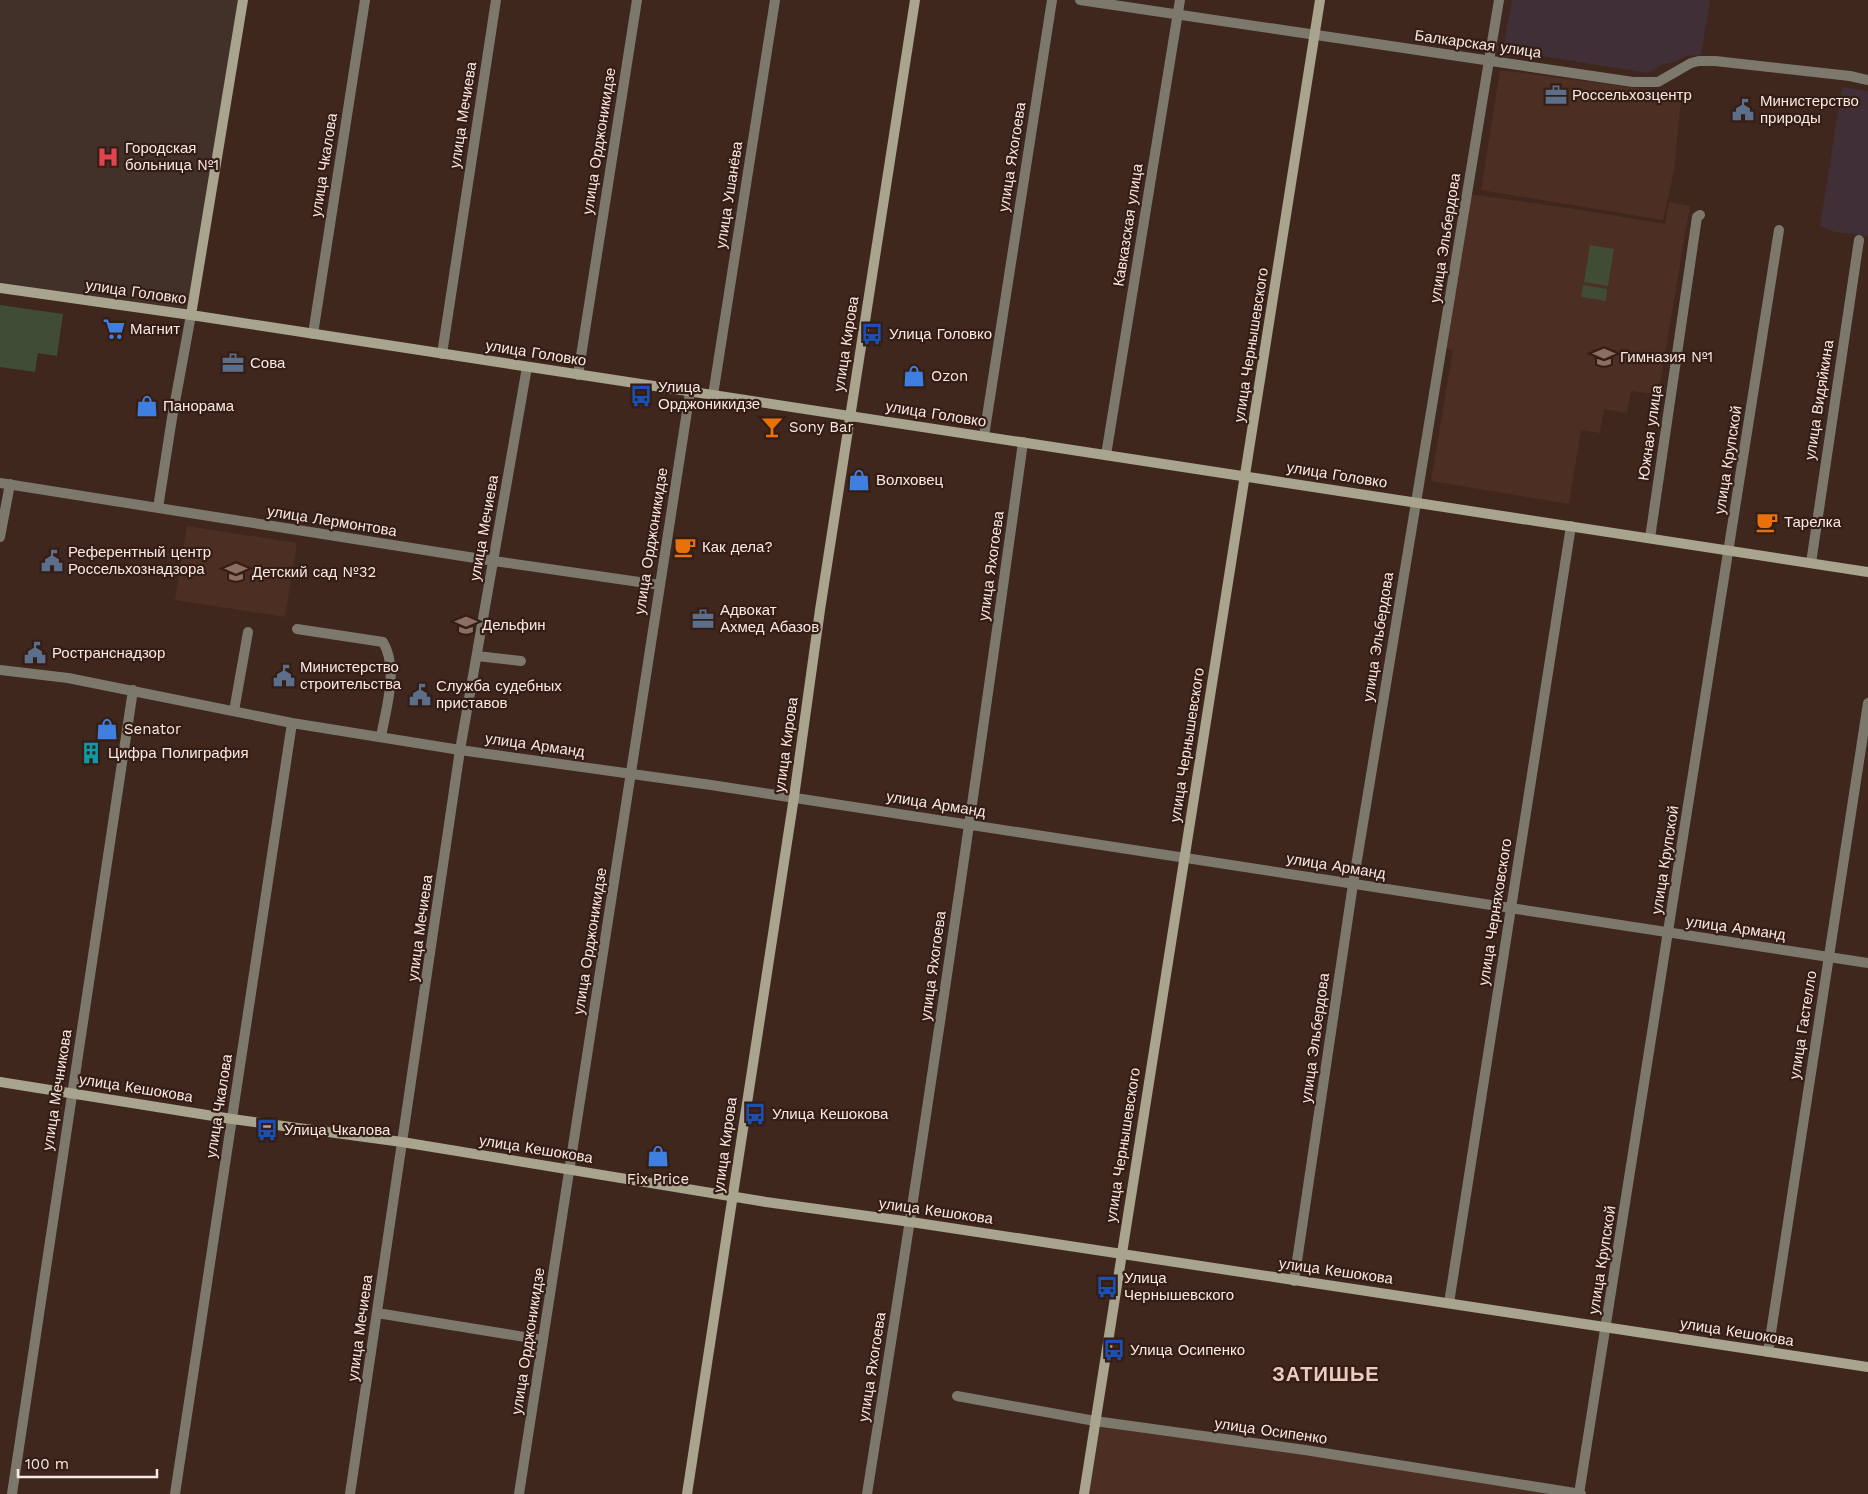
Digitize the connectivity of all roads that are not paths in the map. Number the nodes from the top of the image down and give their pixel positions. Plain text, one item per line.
1 (243, 0) edge
2 (365, 0) edge
3 (496, 0) edge
4 (637, 0) edge
5 (775, 0) edge
6 (915, 0) edge
7 (1052, 0) edge
8 (1080, 0) edge
9 (1180, 0) edge
10 (1320, 0) edge
11 (1499, 0) edge
12 (1176, 14) junction
13 (1314, 35) junction
14 (1488, 61) junction
15 (1868, 80) edge
16 (1700, 214) dead end
17 (1779, 230) dead end
18 (1859, 240) dead end
19 (0, 288) edge
20 (191, 315) junction
21 (313, 334) junction
22 (442, 354) junction
23 (527, 367) junction
24 (578, 375) junction
25 (690, 392) junction
26 (713, 396) junction
27 (850, 416) junction
28 (984, 436) junction
29 (1023, 442) junction
30 (1106, 455) junction
31 (1246, 477) junction
32 (5, 483) edge
33 (1416, 502) junction
34 (158, 508) junction
35 (1571, 526) junction
36 (0, 537) edge
37 (1650, 538) junction
38 (1729, 550) junction
39 (494, 561) junction
40 (1811, 563) junction
41 (1868, 572) edge
42 (660, 585) junction
43 (297, 629) dead end
44 (248, 632) dead end
45 (477, 656) junction
46 (522, 661) dead end
47 (0, 670) edge
48 (133, 690) junction
49 (1868, 703) edge
50 (234, 712) junction
51 (292, 723) junction
52 (381, 737) junction
53 (460, 750) junction
54 (631, 774) junction
55 (794, 797) junction
56 (969, 825) junction
57 (1184, 857) junction
58 (1353, 884) junction
59 (1511, 908) junction
60 (1668, 933) junction
61 (1829, 957) junction
62 (1868, 963) edge
63 (0, 1082) edge
64 (71, 1093) junction
65 (232, 1119) junction
66 (402, 1142) junction
67 (569, 1170) junction
68 (733, 1196) junction
69 (911, 1222) junction
70 (1121, 1254) junction
71 (1294, 1281) junction
72 (1449, 1303) junction
73 (377, 1313) junction
74 (1606, 1327) junction
75 (543, 1340) junction
76 (1768, 1352) junction
77 (1868, 1367) edge
78 (957, 1396) dead end
79 (1095, 1421) junction
80 (12, 1494) edge
81 (176, 1494) edge
82 (350, 1494) edge
83 (519, 1494) edge
84 (687, 1494) edge
85 (867, 1494) edge
86 (1084, 1494) edge
87 (1580, 1494) edge

1 - 20 street
2 - 21 street, улица Чкалова
3 - 22 street, улица Мечиева
4 - 24 street, улица Орджоникидзе
5 - 26 street, улица Ушанёва
6 - 27 street, улица Кирова
7 - 28 street, улица Яхогоева
8 - 12 street, Балкарская улица
9 - 12 street, Кавказская улица
10 - 13 street, улица Чернышевского
11 - 14 street, улица Эльбердова
12 - 13 street, Балкарская улица
12 - 30 street, Кавказская улица
13 - 14 street, Балкарская улица
13 - 31 street, улица Чернышевского
14 - 15 street, Балкарская улица
14 - 33 street, улица Эльбердова
16 - 37 street, Южная улица
17 - 38 street, улица Крупской
18 - 40 street, улица Видяйкина
19 - 20 street, улица Головко
20 - 21 street, улица Головко
20 - 34 street
21 - 22 street, улица Головко
22 - 23 street, улица Головко
23 - 24 street, улица Головко
23 - 39 street, улица Мечиева
24 - 25 street, улица Головко
25 - 26 street, улица Головко
25 - 42 street, улица Орджоникидзе
26 - 27 street, улица Головко
27 - 28 street, улица Головко
27 - 55 street, улица Кирова
28 - 29 street, улица Головко
29 - 30 street, улица Головко
29 - 56 street, улица Яхогоева
30 - 31 street, улица Головко
31 - 33 street, улица Головко
31 - 57 street, улица Чернышевского
32 - 34 street, улица Лермонтова
32 - 36 street
33 - 35 street, улица Головко
33 - 58 street, улица Эльбердова
34 - 39 street, улица Лермонтова
35 - 37 street, улица Головко
35 - 59 street, улица Черняховского
37 - 38 street, улица Головко
38 - 40 street, улица Головко
38 - 60 street, улица Крупской
39 - 42 street, улица Лермонтова
39 - 45 street, улица Мечиева
40 - 41 street, улица Головко
42 - 54 street, улица Орджоникидзе
43 - 52 street
44 - 50 street
45 - 46 street
45 - 53 street, улица Мечиева
47 - 48 street, улица Арманд
48 - 50 street, улица Арманд
48 - 64 street, улица Мечникова
49 - 61 street, улица Гастелло
50 - 51 street, улица Арманд
51 - 52 street, улица Арманд
51 - 65 street, улица Чкалова
52 - 53 street, улица Арманд
53 - 54 street, улица Арманд
53 - 66 street, улица Мечиева
54 - 55 street, улица Арманд
54 - 67 street, улица Орджоникидзе
55 - 56 street, улица Арманд
55 - 68 street, улица Кирова
56 - 57 street, улица Арманд
56 - 69 street, улица Яхогоева
57 - 58 street, улица Арманд
57 - 70 street, улица Чернышевского
58 - 59 street, улица Арманд
58 - 71 street, улица Эльбердова
59 - 60 street, улица Арманд
59 - 72 street, улица Черняховского
60 - 61 street, улица Арманд
60 - 74 street, улица Крупской
61 - 62 street, улица Арманд
61 - 76 street, улица Гастелло
63 - 64 street, улица Кешокова
64 - 65 street, улица Кешокова
64 - 80 street, улица Мечникова
65 - 66 street, улица Кешокова
65 - 81 street, улица Чкалова
66 - 67 street, улица Кешокова
66 - 73 street, улица Мечиева
67 - 68 street, улица Кешокова
67 - 75 street, улица Орджоникидзе
68 - 69 street, улица Кешокова
68 - 84 street, улица Кирова
69 - 70 street, улица Кешокова
69 - 85 street, улица Яхогоева
70 - 71 street, улица Кешокова
70 - 79 street, улица Чернышевского
71 - 72 street, улица Кешокова
72 - 74 street, улица Кешокова
73 - 75 street
73 - 82 street, улица Мечиева
74 - 76 street, улица Кешокова
74 - 87 street, улица Крупской
75 - 83 street, улица Орджоникидзе
76 - 77 street, улица Кешокова
78 - 79 street, улица Осипенко
79 - 86 street, улица Чернышевского
79 - 87 street, улица Осипенко

